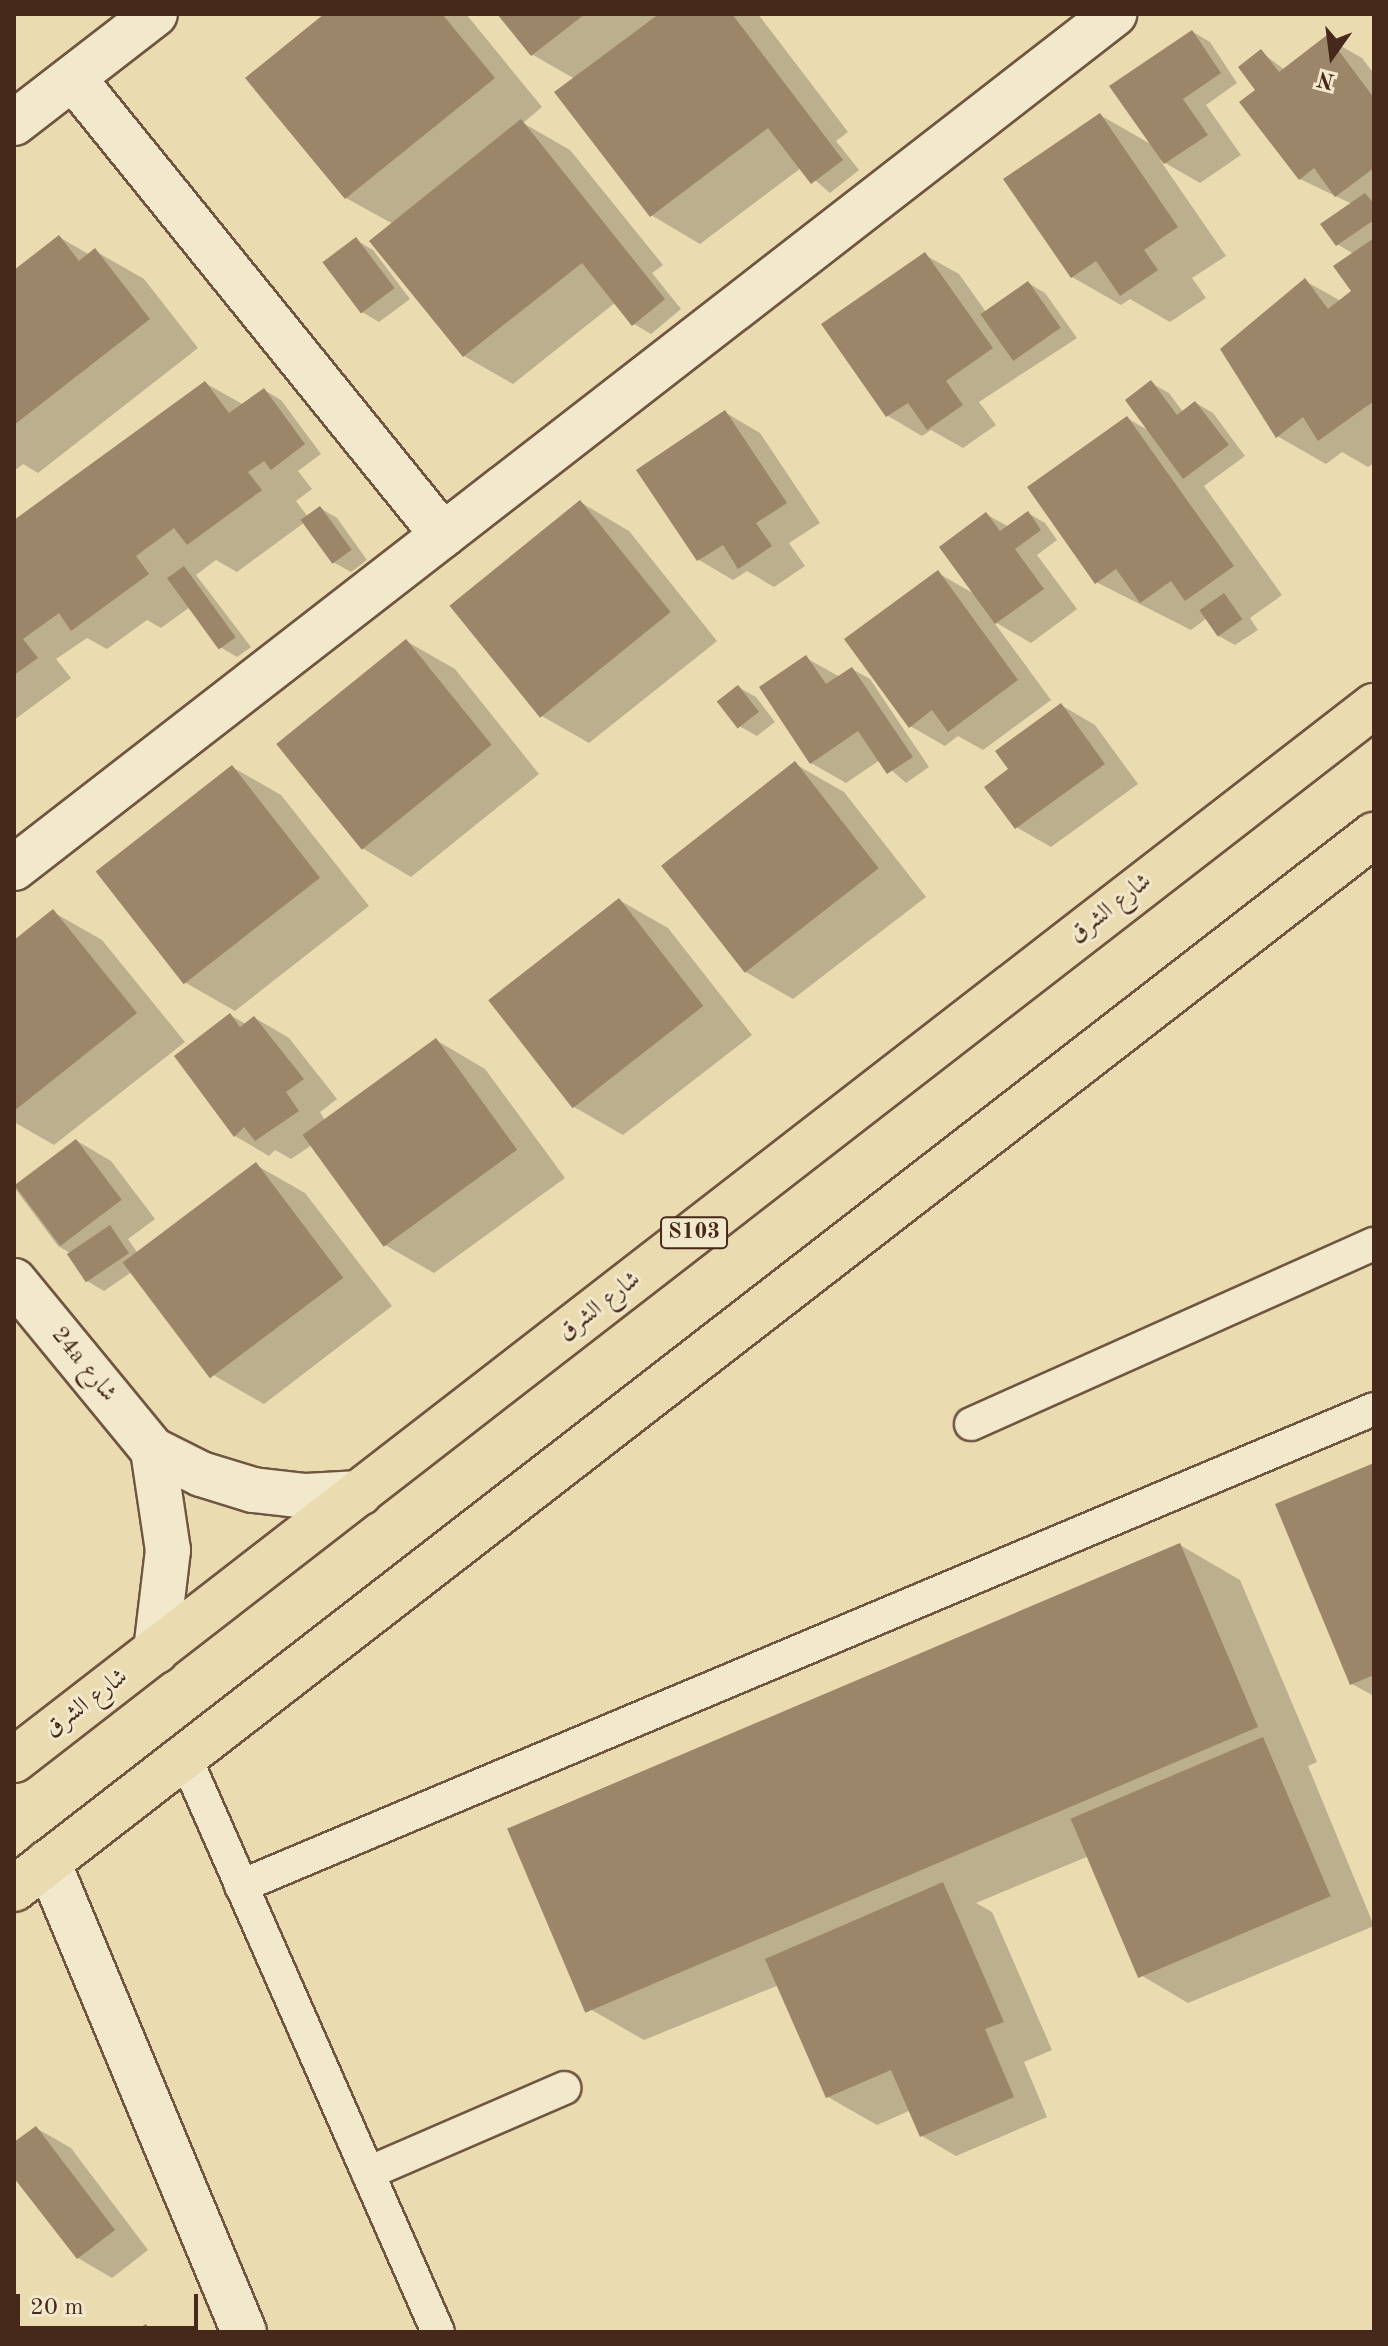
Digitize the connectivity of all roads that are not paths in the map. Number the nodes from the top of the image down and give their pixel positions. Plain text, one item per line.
1 (155, 14) edge
2 (1114, 14) edge
3 (73, 78) junction
4 (14, 123) edge
5 (443, 535) junction
6 (1374, 706) edge
7 (1374, 835) edge
8 (14, 868) edge
9 (1374, 1244) edge
10 (14, 1281) edge
11 (1374, 1409) edge
12 (971, 1424) dead end
13 (153, 1450) junction
14 (360, 1493) junction
15 (156, 1651) junction
16 (185, 1757) junction
17 (14, 1760) edge
18 (48, 1862) junction
19 (241, 1886) junction
20 (14, 1889) edge
21 (564, 2088) dead end
22 (368, 2173) junction
23 (244, 2332) edge
24 (438, 2332) edge

1 - 3 street
2 - 5 street
3 - 4 street
3 - 5 street
5 - 8 street
6 - 14 main road, شارع الشرق / S103
7 - 16 main road
9 - 12 lane
10 - 13 street, 24a شارع
11 - 19 lane
13 - 14 street, 24a شارع
13 - 15 street
14 - 15 main road, شارع الشرق / S103
15 - 17 main road, شارع الشرق / S103
16 - 18 main road
16 - 19 lane
18 - 20 main road
18 - 23 street
19 - 22 lane
21 - 22 lane
22 - 24 lane

